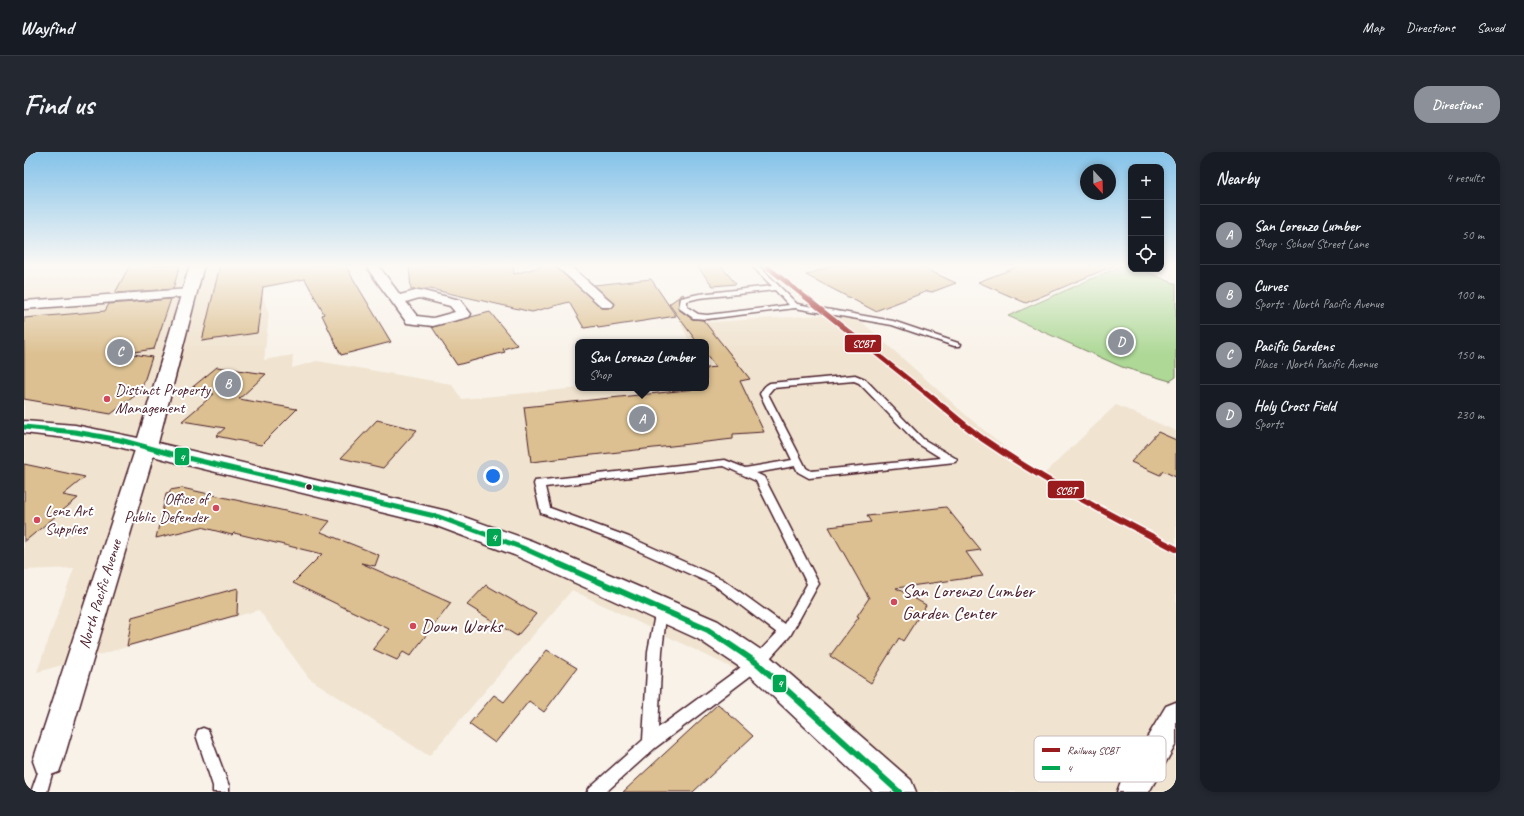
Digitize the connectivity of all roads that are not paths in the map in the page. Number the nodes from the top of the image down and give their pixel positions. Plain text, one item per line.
1 (163, 295) edge
2 (188, 295) edge
3 (393, 295) edge
4 (596, 295) edge
5 (709, 295) edge
6 (784, 295) edge
7 (397, 300) dead end
8 (607, 304) dead end
9 (24, 305) edge
10 (795, 306) junction
11 (957, 344) dead end
12 (24, 427) edge
13 (24, 432) edge
14 (146, 448) junction
15 (798, 462) junction
16 (743, 472) junction
17 (661, 608) junction
18 (786, 632) junction
19 (757, 663) junction
20 (1176, 716) edge
21 (203, 735) dead end
22 (1164, 736) edge
23 (650, 743) junction
24 (48, 761) joint
25 (1138, 782) edge
26 (39, 792) edge
27 (221, 792) edge
28 (595, 792) edge
29 (899, 792) edge
30 (1132, 792) edge

1 - 9 street
2 - 14 main road, North Pacific Avenue
3 - 7 street
4 - 8 street
5 - 10 lane
6 - 10 lane
10 - 11 lane
12 - 14 main road
13 - 14 main road
14 - 17 main road
14 - 24 street, North Pacific Avenue
15 - 15 lane
15 - 16 lane
16 - 18 lane
16 - 18 lane
17 - 19 main road
17 - 23 lane
18 - 19 lane
19 - 23 lane
19 - 29 main road
20 - 22 street
21 - 27 lane
23 - 28 lane
24 - 26 lane
25 - 30 street

